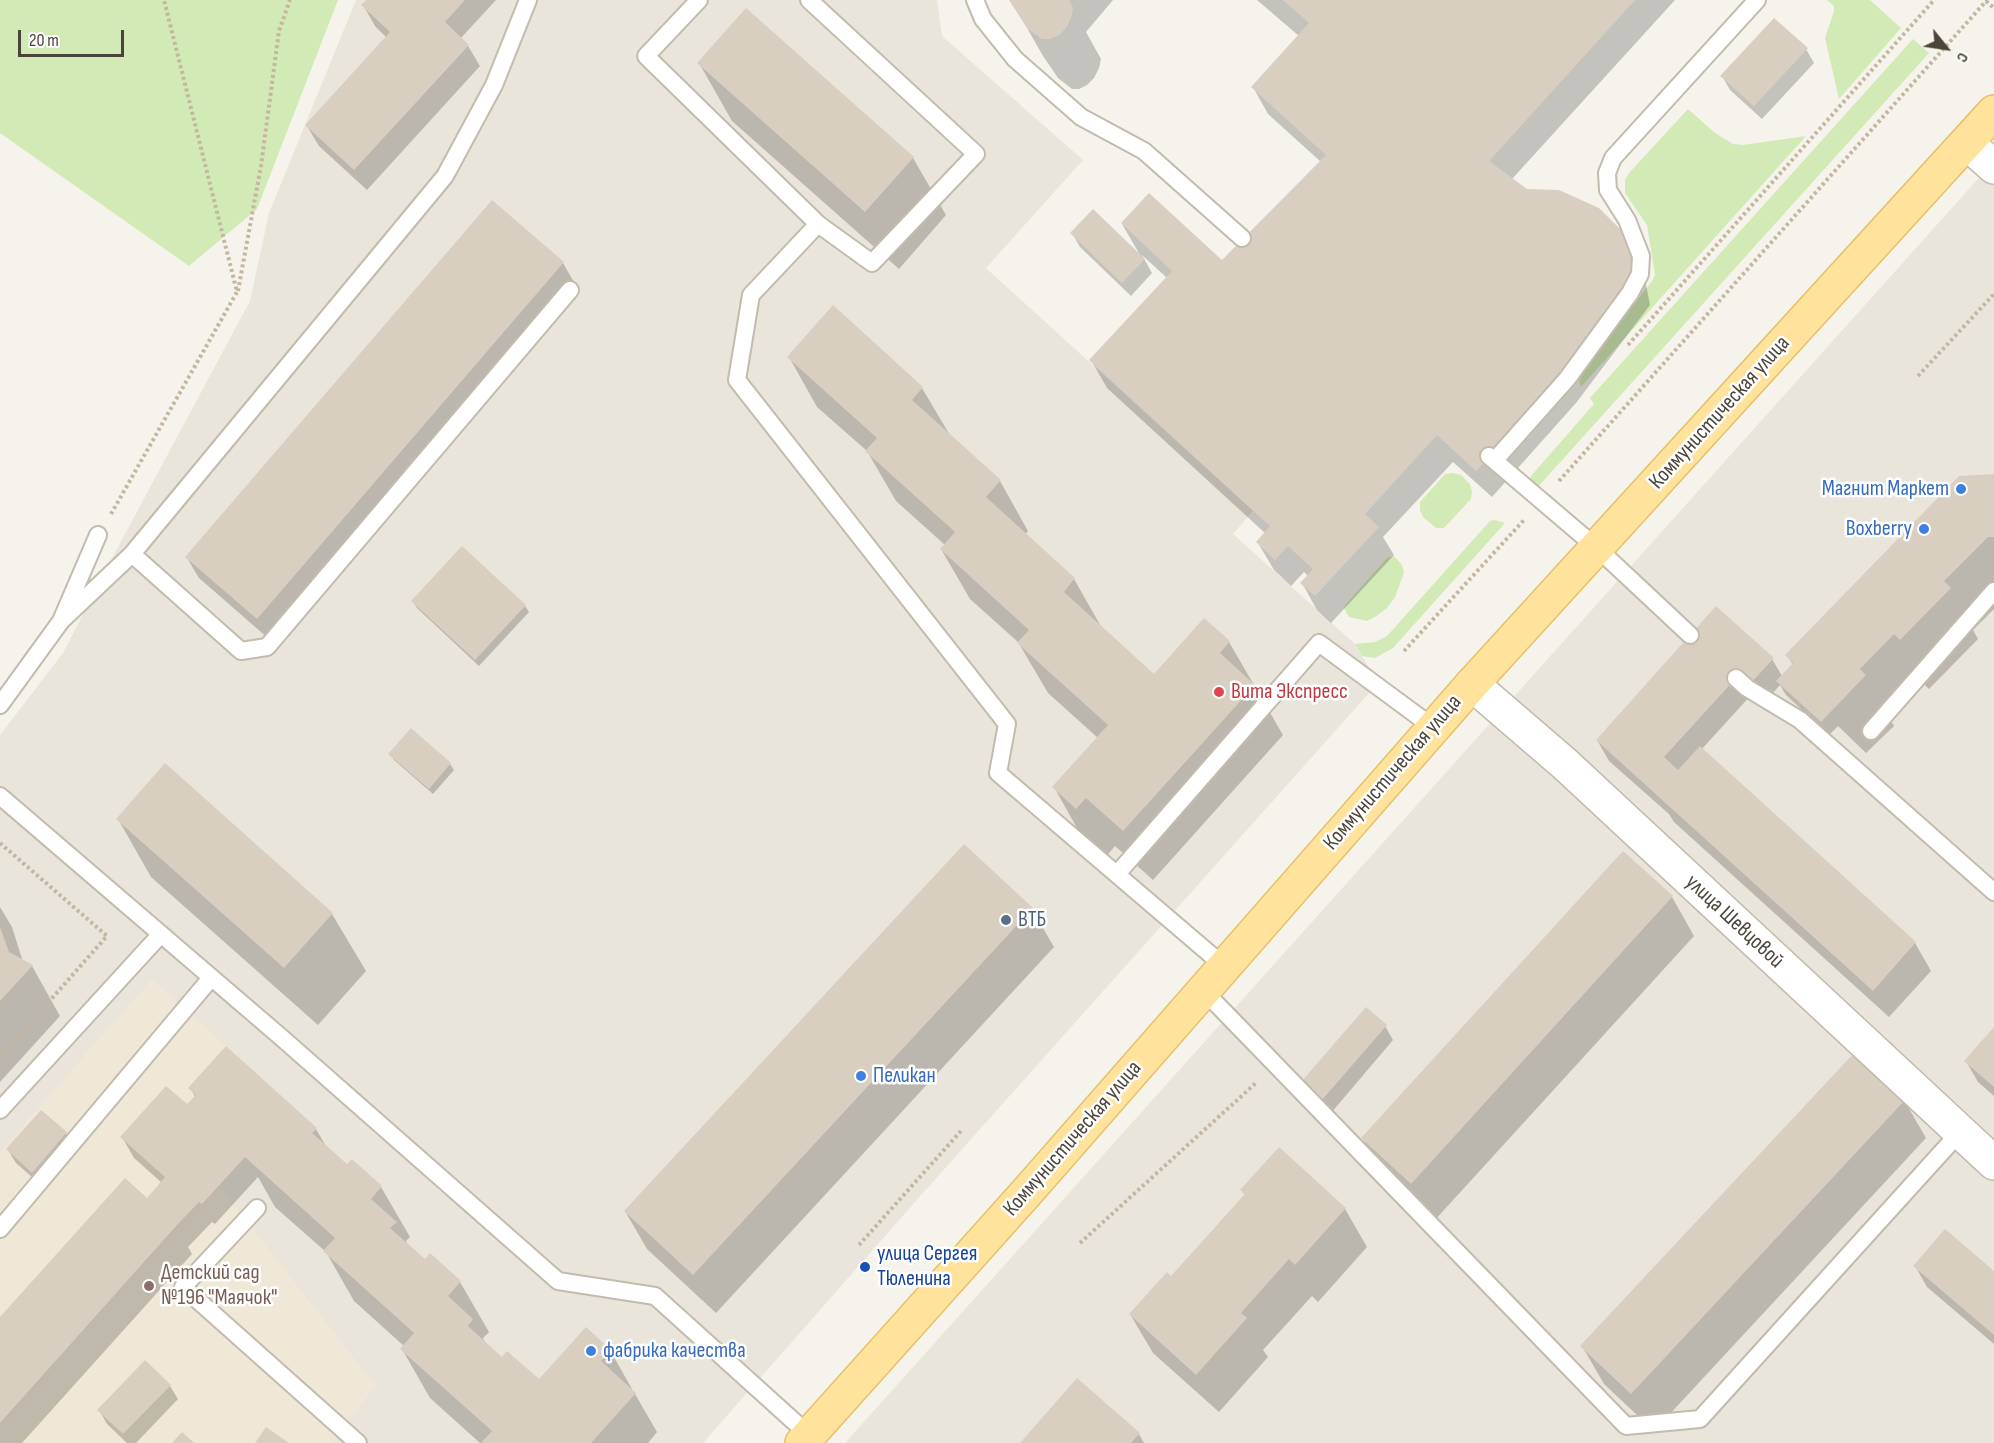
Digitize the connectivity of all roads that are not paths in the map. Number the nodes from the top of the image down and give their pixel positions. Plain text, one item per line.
1 (528, 0) edge
2 (699, 0) edge
3 (809, 0) edge
4 (975, 0) edge
5 (1757, 0) edge
6 (1994, 112) edge
7 (1967, 142) junction
8 (1994, 167) edge
9 (818, 224) junction
10 (1242, 238) dead end
11 (570, 290) dead end
12 (99, 535) road end
13 (1597, 548) junction
14 (132, 554) junction
15 (1994, 591) edge
16 (62, 621) junction
17 (1690, 635) dead end
18 (1736, 678) dead end
19 (1472, 684) junction
20 (0, 705) edge
21 (1434, 728) junction
22 (1871, 730) dead end
23 (0, 796) edge
24 (1117, 874) junction
25 (1994, 892) edge
26 (160, 934) junction
27 (1224, 966) junction
28 (211, 978) junction
29 (1203, 990) junction
30 (0, 1110) edge
31 (1960, 1132) junction
32 (1994, 1163) edge
33 (257, 1208) dead end
34 (0, 1229) edge
35 (805, 1439) edge
36 (358, 1443) edge

1 - 14 lane
2 - 9 lane
3 - 9 lane
4 - 10 lane
5 - 13 lane
6 - 7 main road, Коммунистическая улица
7 - 8 street
7 - 13 main road, Коммунистическая улица
9 - 24 lane
11 - 14 lane
12 - 16 lane
13 - 17 lane
13 - 19 main road, Коммунистическая улица
14 - 16 lane
15 - 22 lane
16 - 20 lane
18 - 25 lane
19 - 21 main road, Коммунистическая улица
19 - 31 street, улица Шевцовой
21 - 24 lane
21 - 27 main road, Коммунистическая улица
23 - 26 lane
24 - 27 lane
26 - 28 lane
26 - 30 lane
27 - 29 main road, Коммунистическая улица
28 - 34 lane
28 - 35 lane
29 - 31 lane
29 - 35 main road, Коммунистическая улица
31 - 32 street, улица Шевцовой
33 - 36 lane

